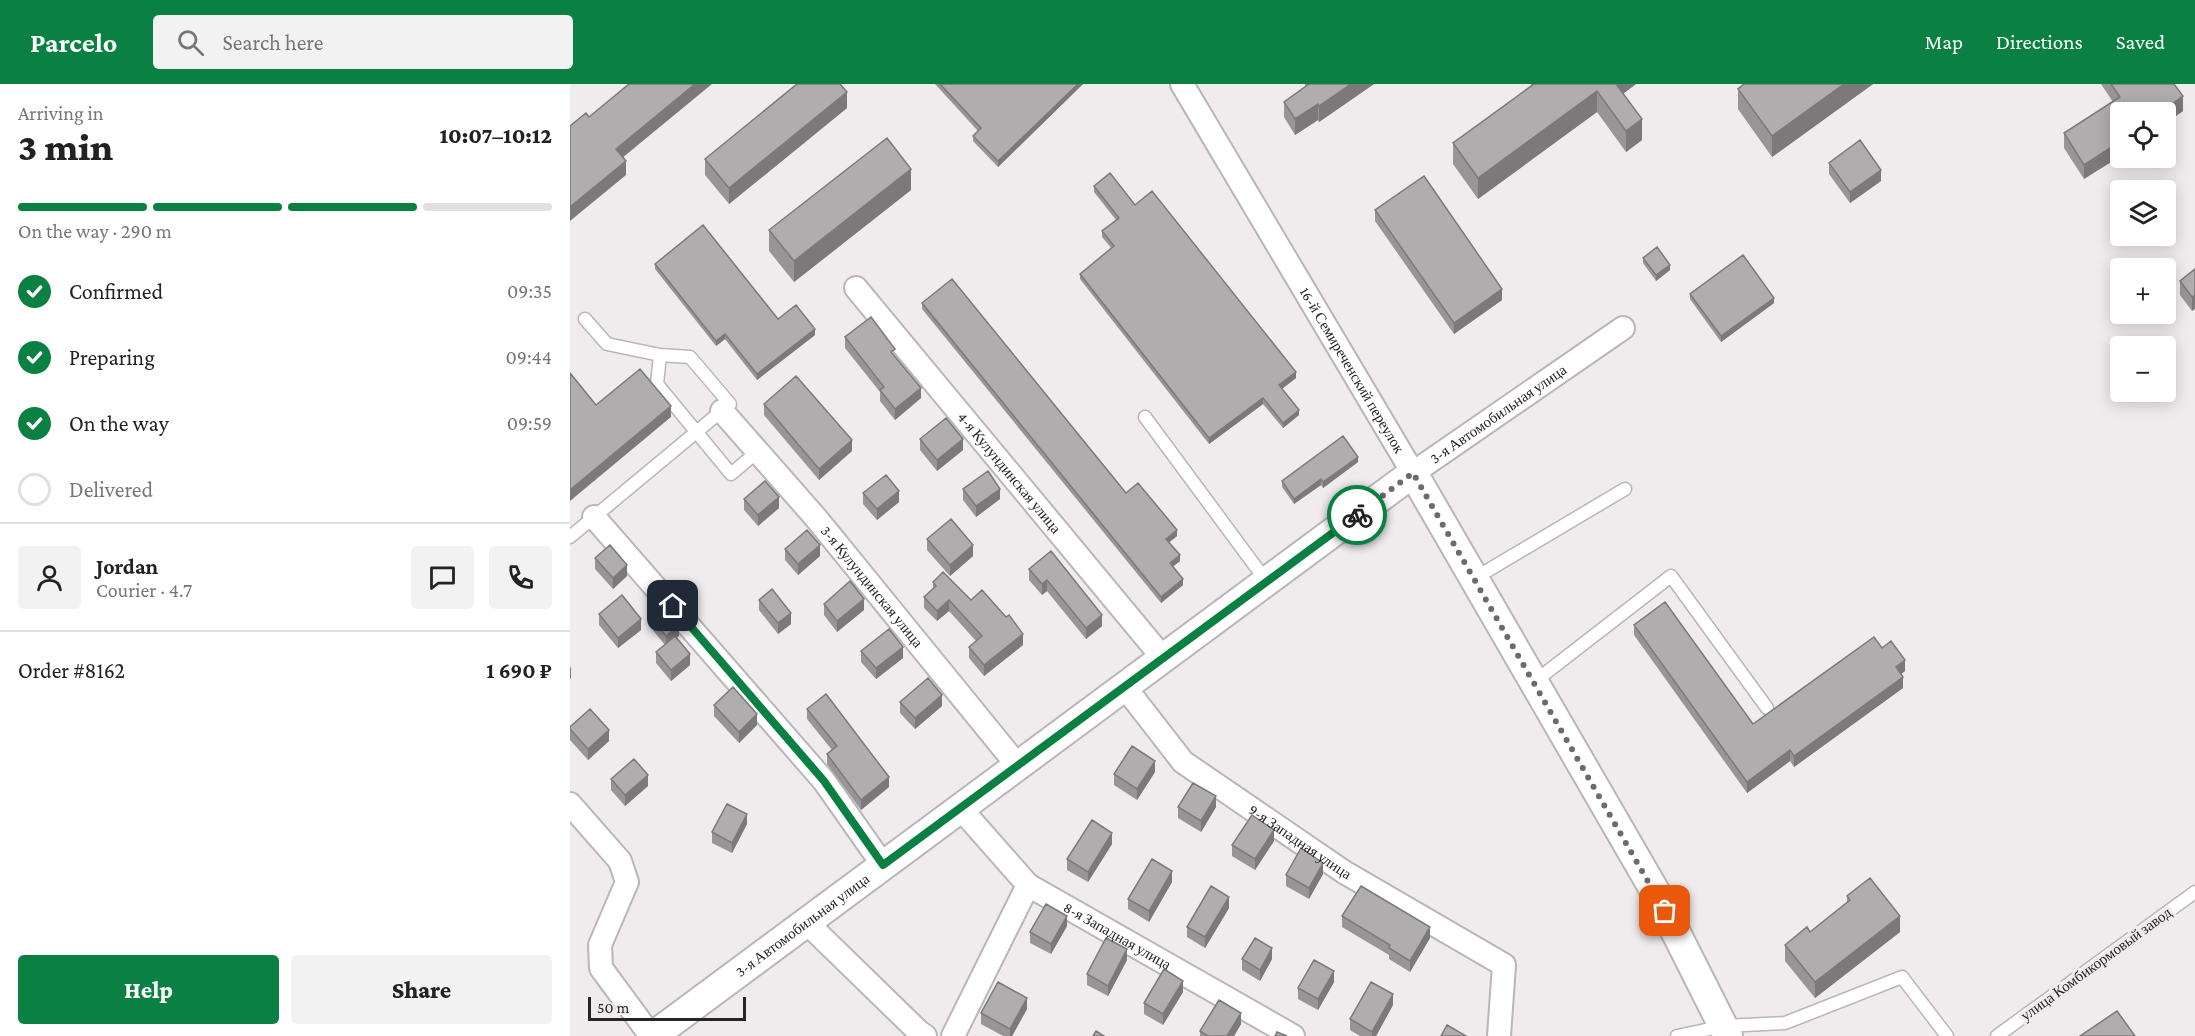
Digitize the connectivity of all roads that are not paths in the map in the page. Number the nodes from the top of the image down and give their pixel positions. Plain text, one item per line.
1 (1182, 84) edge
2 (856, 288) dead end
3 (585, 319) dead end
4 (1623, 328) dead end
5 (660, 355) junction
6 (722, 411) junction
7 (1145, 417) dead end
8 (696, 432) junction
9 (757, 452) junction
10 (1413, 473) junction
11 (1625, 489) dead end
12 (594, 517) junction
13 (570, 537) edge
14 (1475, 578) junction
15 (1267, 582) junction
16 (1163, 658) junction
17 (1534, 681) junction
18 (1124, 686) junction
19 (1767, 708) dead end
20 (1018, 766) junction
21 (570, 804) edge
22 (962, 809) junction
23 (883, 865) junction
24 (1028, 885) junction
25 (2195, 892) edge
26 (806, 922) junction
27 (1726, 1031) edge
28 (652, 1036) edge
29 (925, 1036) edge
30 (953, 1036) edge
31 (1293, 1036) edge
32 (1499, 1036) edge
33 (1677, 1036) edge
34 (1947, 1036) edge
35 (1997, 1036) edge

1 - 10 street, 16-й Семиреченский переулок
2 - 16 street, 4-я Кулундинская улица
3 - 5 lane
4 - 10 street, 3-я Автомобильная улица
5 - 6 lane
5 - 8 lane
6 - 8 lane
6 - 9 street, 3-я Кулундинская улица
7 - 15 lane
8 - 9 lane
8 - 12 lane
9 - 20 street, 3-я Кулундинская улица
10 - 14 street, 16-й Семиреченский переулок
10 - 15 street, 3-я Автомобильная улица
11 - 14 lane
12 - 13 lane
12 - 23 street
14 - 17 street, 16-й Семиреченский переулок
15 - 16 street, 3-я Автомобильная улица
16 - 18 street, 3-я Автомобильная улица
17 - 19 lane
17 - 27 street, 16-й Семиреченский переулок
18 - 20 street, 3-я Автомобильная улица
18 - 32 street, 9-я Западная улица
20 - 22 street, 3-я Автомобильная улица
21 - 28 street
22 - 23 street, 3-я Автомобильная улица
22 - 24 street, 8-я Западная улица
23 - 26 street, 3-я Автомобильная улица
24 - 30 street
24 - 31 street, 8-я Западная улица
25 - 35 lane, улица Комбикормовый завод
26 - 28 street, 3-я Автомобильная улица
26 - 29 street
27 - 33 lane
27 - 34 lane

